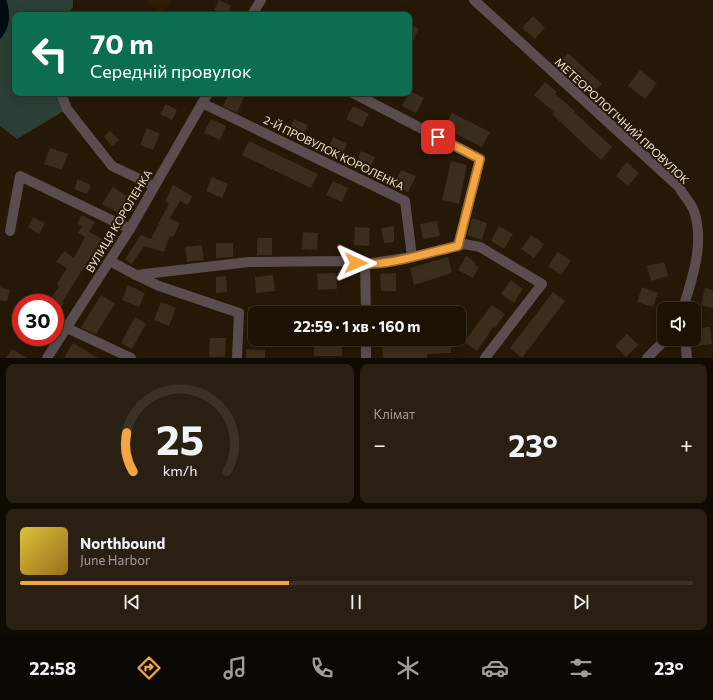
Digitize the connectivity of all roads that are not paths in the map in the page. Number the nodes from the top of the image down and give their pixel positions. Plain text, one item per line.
1 (261, 0) edge
2 (474, 0) edge
3 (254, 12) edge
4 (62, 96) edge
5 (206, 96) edge
6 (359, 96) edge
7 (202, 103) junction
8 (154, 186) junction
9 (130, 229) junction
10 (10, 232) dead end
11 (458, 246) junction
12 (412, 257) junction
13 (110, 261) junction
14 (366, 264) junction
15 (136, 275) junction
16 (684, 302) edge
17 (366, 306) edge
18 (67, 328) junction
19 (366, 346) edge
20 (659, 346) edge
21 (686, 346) edge
22 (47, 358) edge
23 (131, 358) edge
24 (236, 358) edge
25 (366, 358) edge
26 (485, 358) edge
27 (647, 358) edge
28 (687, 358) edge

1 - 3 street
2 - 16 street, МЕТЕОРОЛОГІЧНИЙ ПРОВУЛОК
4 - 8 street
5 - 7 street, ВУЛИЦЯ КОРОЛЕНКА
6 - 11 street
7 - 8 street, ВУЛИЦЯ КОРОЛЕНКА
7 - 12 street, 2-Й ПРОВУЛОК КОРОЛЕНКА
8 - 9 street, ВУЛИЦЯ КОРОЛЕНКА
9 - 10 street
9 - 13 street, ВУЛИЦЯ КОРОЛЕНКА
11 - 12 street
11 - 26 street
12 - 14 street
13 - 15 street
13 - 18 street, ВУЛИЦЯ КОРОЛЕНКА
14 - 15 street
14 - 17 street
15 - 24 street
18 - 22 street, ВУЛИЦЯ КОРОЛЕНКА
18 - 23 street
19 - 25 street
20 - 27 street
21 - 28 street

